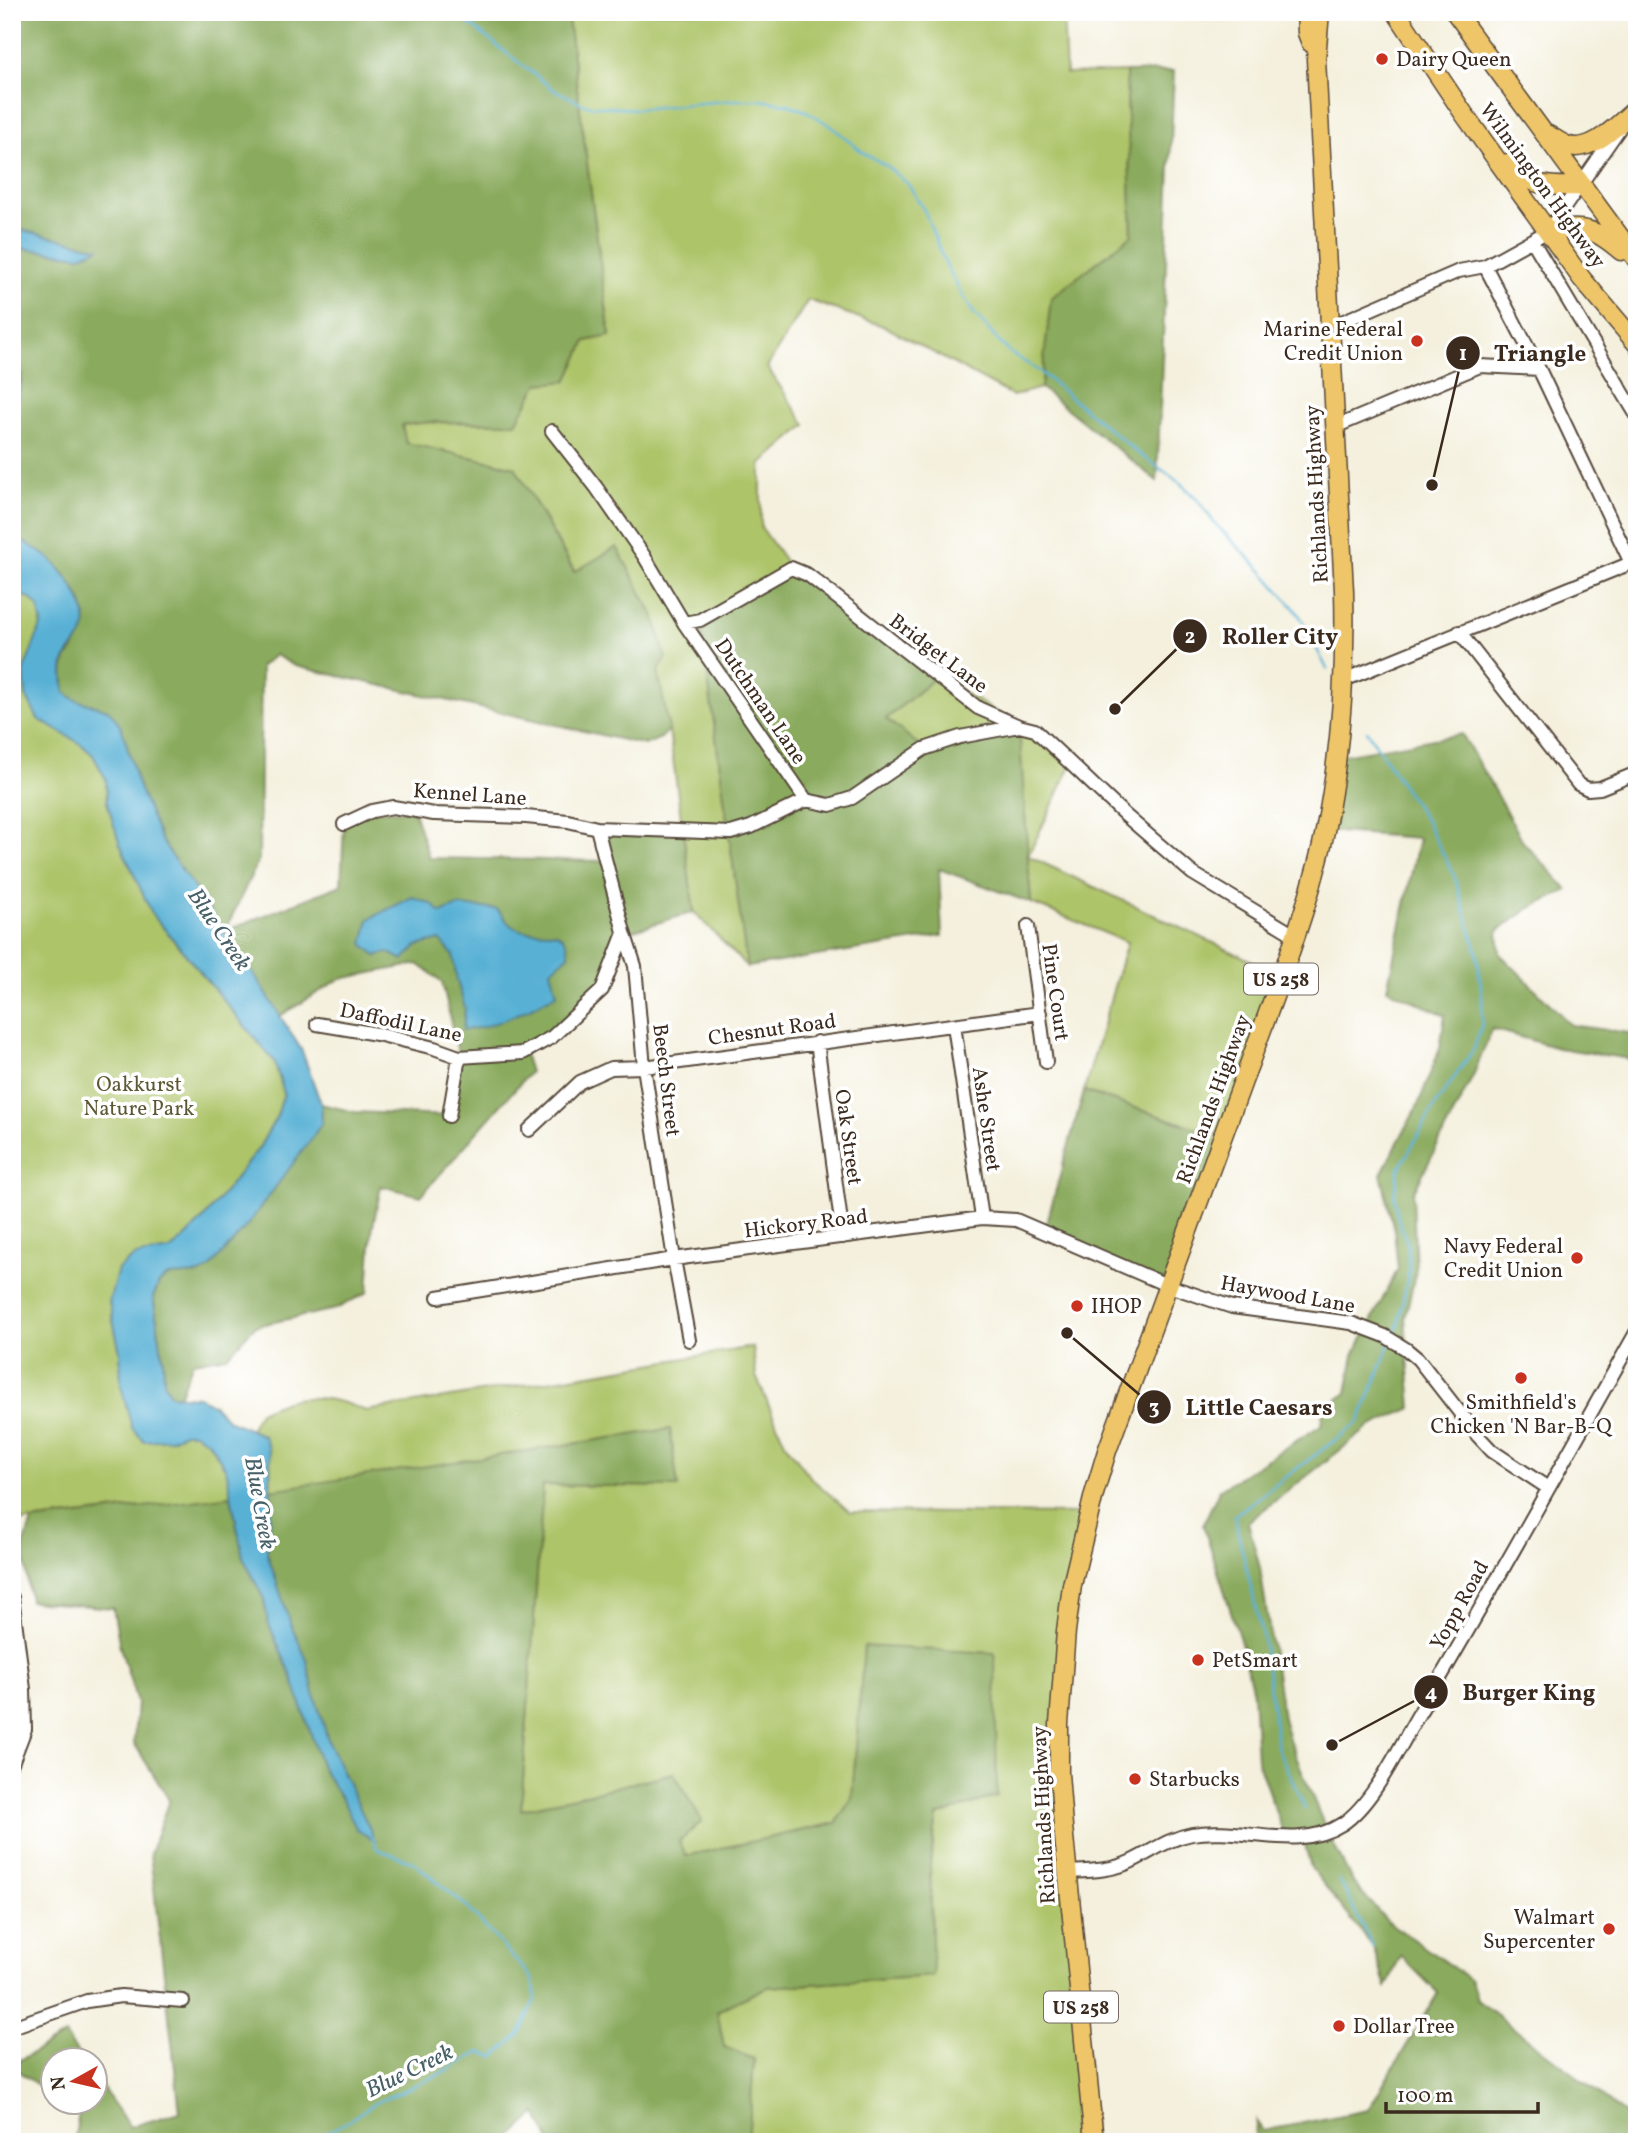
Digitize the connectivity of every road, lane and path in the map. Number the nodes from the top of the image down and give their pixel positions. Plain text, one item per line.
1 (1306, 12) edge
2 (1320, 12) edge
3 (1328, 12) edge
4 (1396, 12) edge
5 (1455, 12) edge
6 (1316, 59) junction
7 (1636, 109) edge
8 (1540, 130) junction
9 (1482, 139) junction
10 (1581, 186) junction
11 (1548, 231) junction
12 (1532, 240) junction
13 (1637, 260) edge
14 (1637, 265) edge
15 (1485, 266) junction
16 (1330, 327) junction
17 (1637, 344) edge
18 (1539, 369) junction
19 (1637, 416) edge
20 (1335, 427) junction
21 (552, 431) dead end
22 (1634, 561) edge
23 (684, 623) junction
24 (1459, 632) junction
25 (1344, 680) junction
26 (1020, 726) junction
27 (1637, 773) edge
28 (806, 800) junction
29 (344, 824) dead end
30 (597, 828) junction
31 (1028, 926) dead end
32 (624, 932) junction
33 (1296, 936) junction
34 (1040, 1013) junction
35 (317, 1024) dead end
36 (954, 1025) junction
37 (817, 1042) junction
38 (459, 1057) junction
39 (1046, 1062) dead end
40 (644, 1067) junction
41 (449, 1116) dead end
42 (529, 1130) dead end
43 (982, 1219) junction
44 (843, 1237) junction
45 (674, 1259) junction
46 (1169, 1286) junction
47 (438, 1297) dead end
48 (1637, 1331) edge
49 (689, 1340) dead end
50 (1548, 1488) junction
51 (12, 1597) edge
52 (12, 1763) edge
53 (1067, 1872) junction
54 (183, 2001) dead end
55 (12, 2027) edge
56 (1094, 2142) edge

1 - 6 main road, Richlands Highway / US 258
2 - 6 main road, Richlands Highway / US 258
3 - 6 main road
4 - 9 main road, Wilmington Highway
5 - 8 main road, Wilmington Highway
6 - 16 main road, Richlands Highway / US 258
7 - 8 main road
7 - 10 street
8 - 10 main road, Wilmington Highway
9 - 10 main road
9 - 11 main road, Wilmington Highway
10 - 11 street
10 - 13 main road, Wilmington Highway
11 - 12 street
11 - 14 main road
11 - 17 main road, Wilmington Highway
12 - 15 street
12 - 19 street
15 - 16 street
15 - 18 street
16 - 20 main road, Richlands Highway / US 258
18 - 20 street
18 - 22 street
20 - 25 main road, Richlands Highway / US 258
21 - 23 street, Dutchman Lane
22 - 24 street
23 - 26 street, Bridget Lane
23 - 28 street, Dutchman Lane
24 - 25 street
24 - 27 street
25 - 33 main road, Richlands Highway / US 258
26 - 28 street
26 - 33 street, Bridget Lane
28 - 30 street, Kennel Lane
29 - 30 street, Kennel Lane
30 - 32 street, Beech Street
31 - 34 street, Pine Court
32 - 38 street, Daffodil Lane
32 - 40 street, Beech Street
33 - 46 main road, Richlands Highway / US 258
34 - 36 street, Chesnut Road
34 - 39 street, Pine Court
35 - 38 street, Daffodil Lane
36 - 37 street, Chesnut Road
36 - 43 street, Ashe Street
37 - 40 street, Chesnut Road
37 - 44 street, Oak Street
38 - 41 street
40 - 42 street, Chesnut Road
40 - 45 street, Beech Street
43 - 44 street, Hickory Road
43 - 46 street, Hickory Road
44 - 45 street, Hickory Road
45 - 47 street, Hickory Road
45 - 49 street, Beech Street
46 - 50 street, Haywood Lane
46 - 53 main road, Richlands Highway / US 258
48 - 50 street, Yopp Road
50 - 53 street, Yopp Road
51 - 52 street
53 - 56 main road, Richlands Highway / US 258
54 - 55 street

